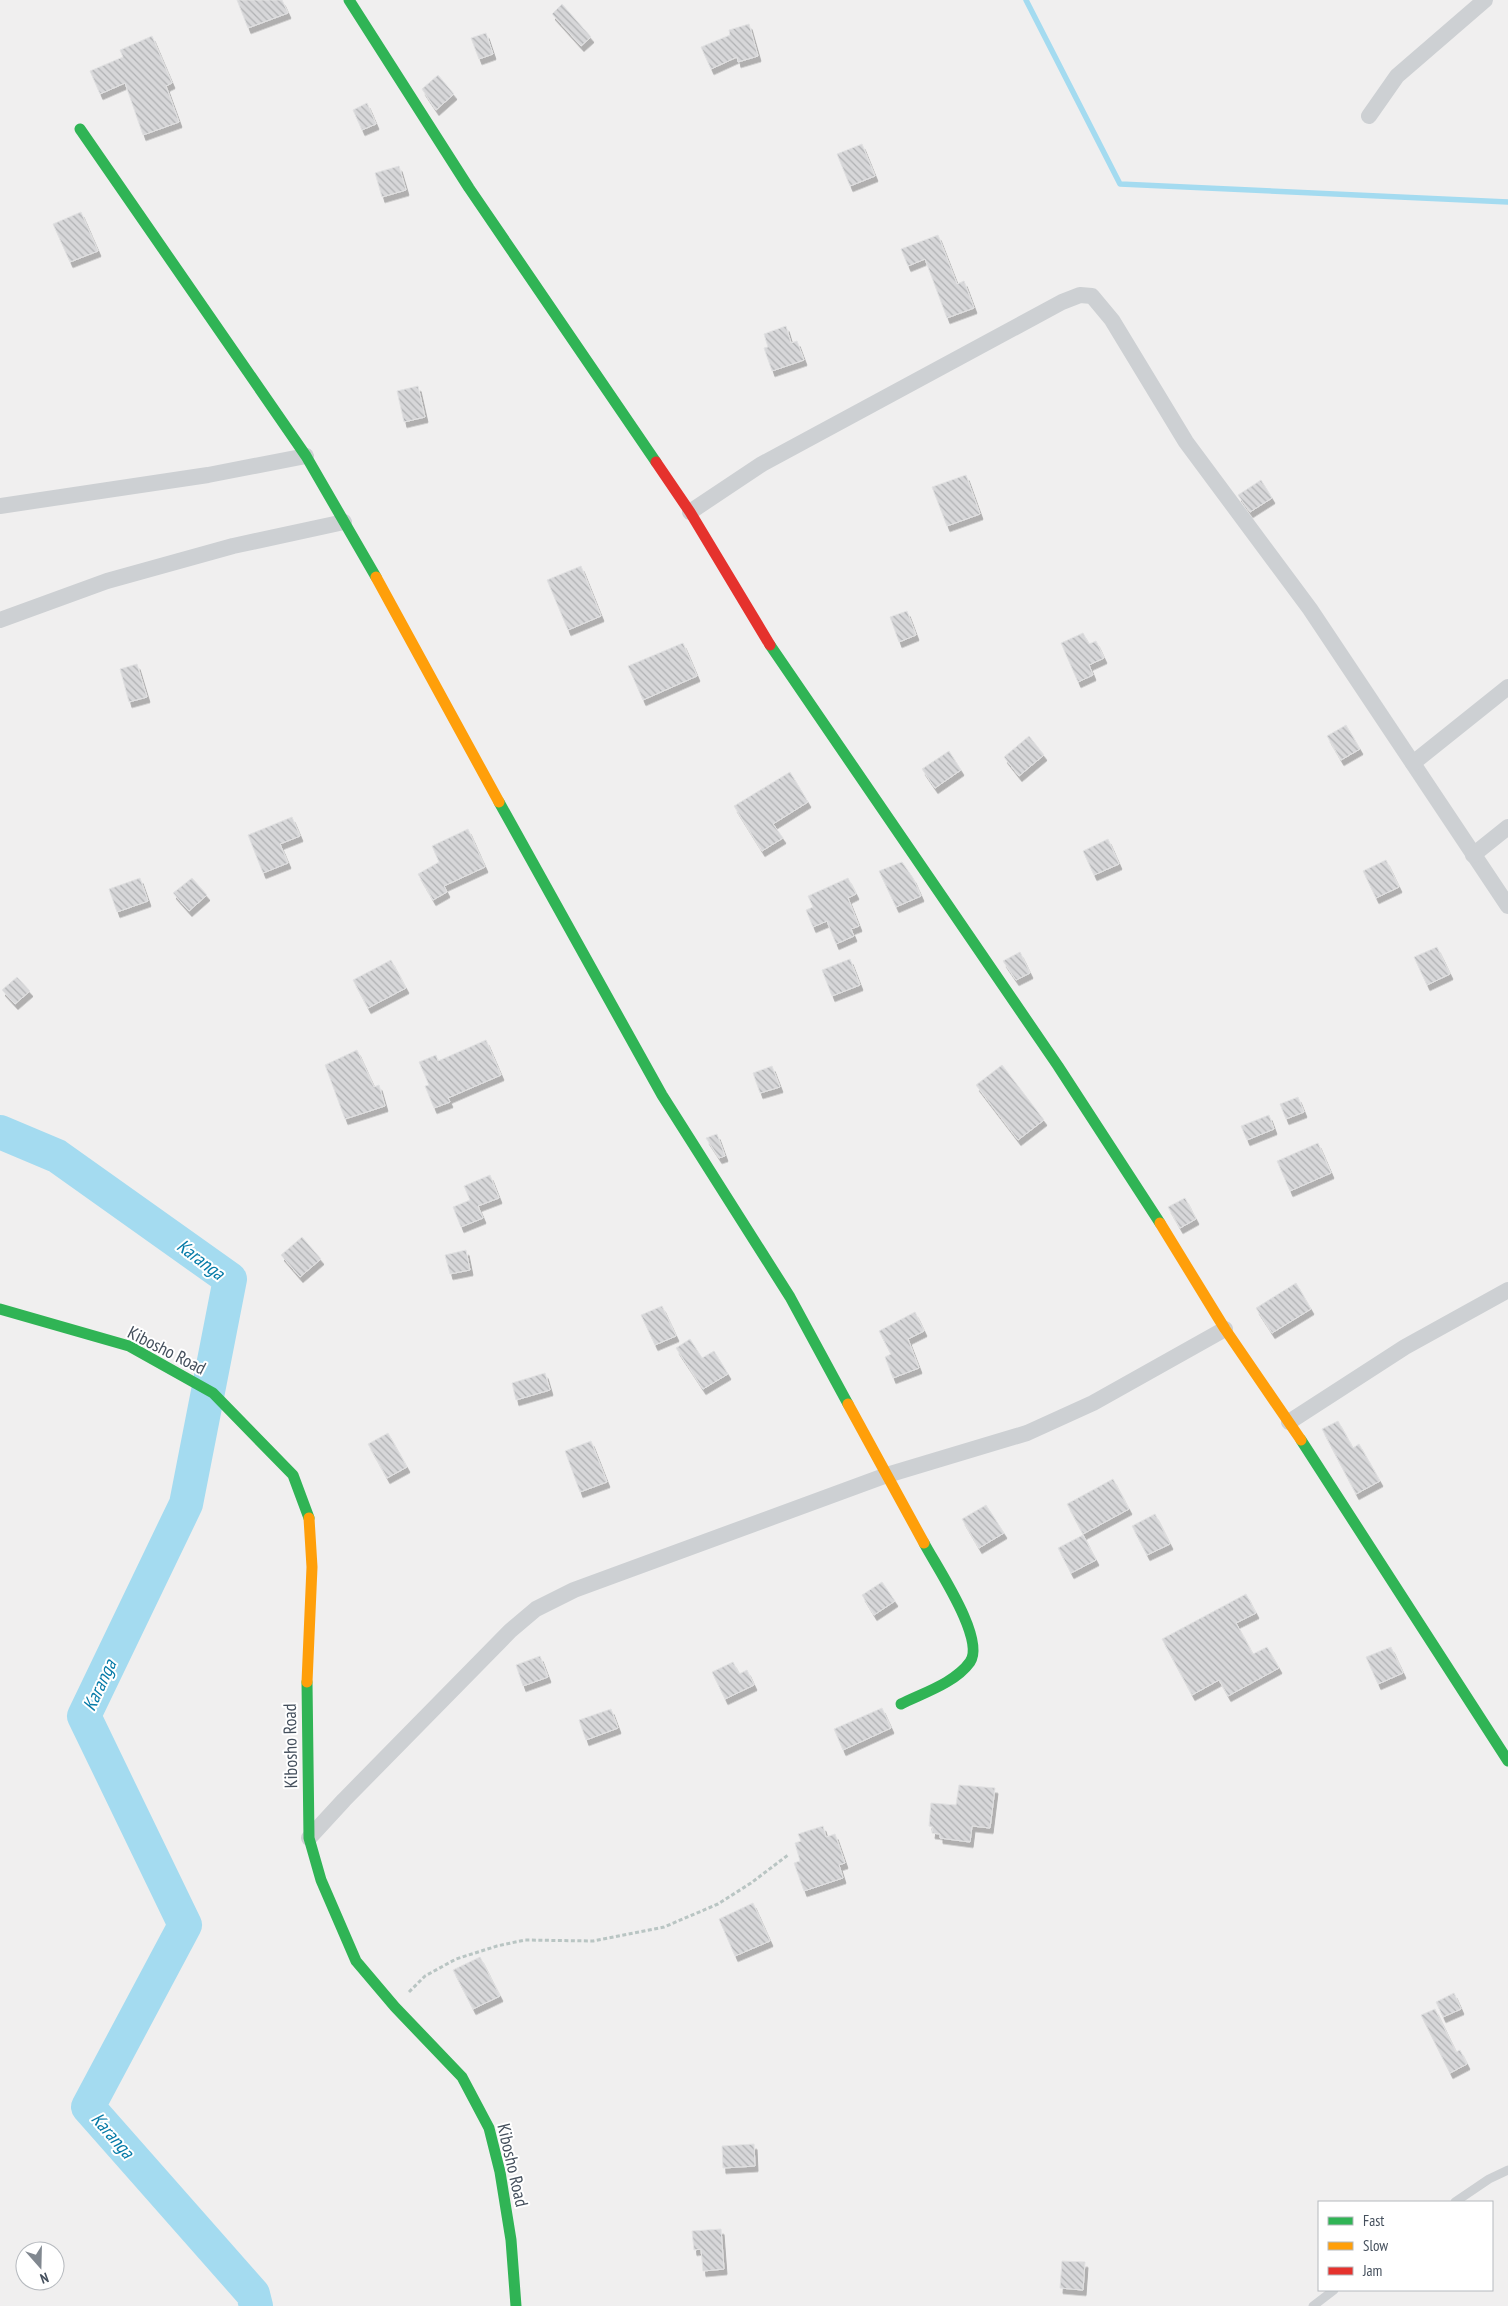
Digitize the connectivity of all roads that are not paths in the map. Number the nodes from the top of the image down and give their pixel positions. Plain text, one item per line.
1 (349, 0) edge
2 (1485, 0) edge
3 (1369, 116) dead end
4 (80, 130) dead end
5 (306, 456) junction
6 (0, 506) edge
7 (690, 512) junction
8 (344, 522) junction
9 (0, 620) edge
10 (1508, 687) edge
11 (1413, 762) junction
12 (1508, 827) edge
13 (1473, 855) junction
14 (1508, 906) edge
15 (1508, 1290) edge
16 (0, 1309) edge
17 (1225, 1330) junction
18 (1289, 1422) junction
19 (886, 1475) junction
20 (901, 1704) dead end
21 (1508, 1761) edge
22 (309, 1838) junction
23 (1508, 2170) edge
24 (1457, 2201) edge
25 (1333, 2291) edge
26 (516, 2306) edge
27 (1313, 2306) edge

1 - 7 street
2 - 3 street
4 - 5 street
5 - 6 street
5 - 8 street
7 - 11 street
7 - 17 street
8 - 9 street
8 - 19 street
10 - 11 street
11 - 13 street
12 - 13 street
13 - 14 street
15 - 18 street
16 - 22 street, Kibosho Road
17 - 18 street
17 - 19 street
18 - 21 street
19 - 20 street
19 - 22 street
22 - 26 street, Kibosho Road
23 - 24 lane
25 - 27 lane

